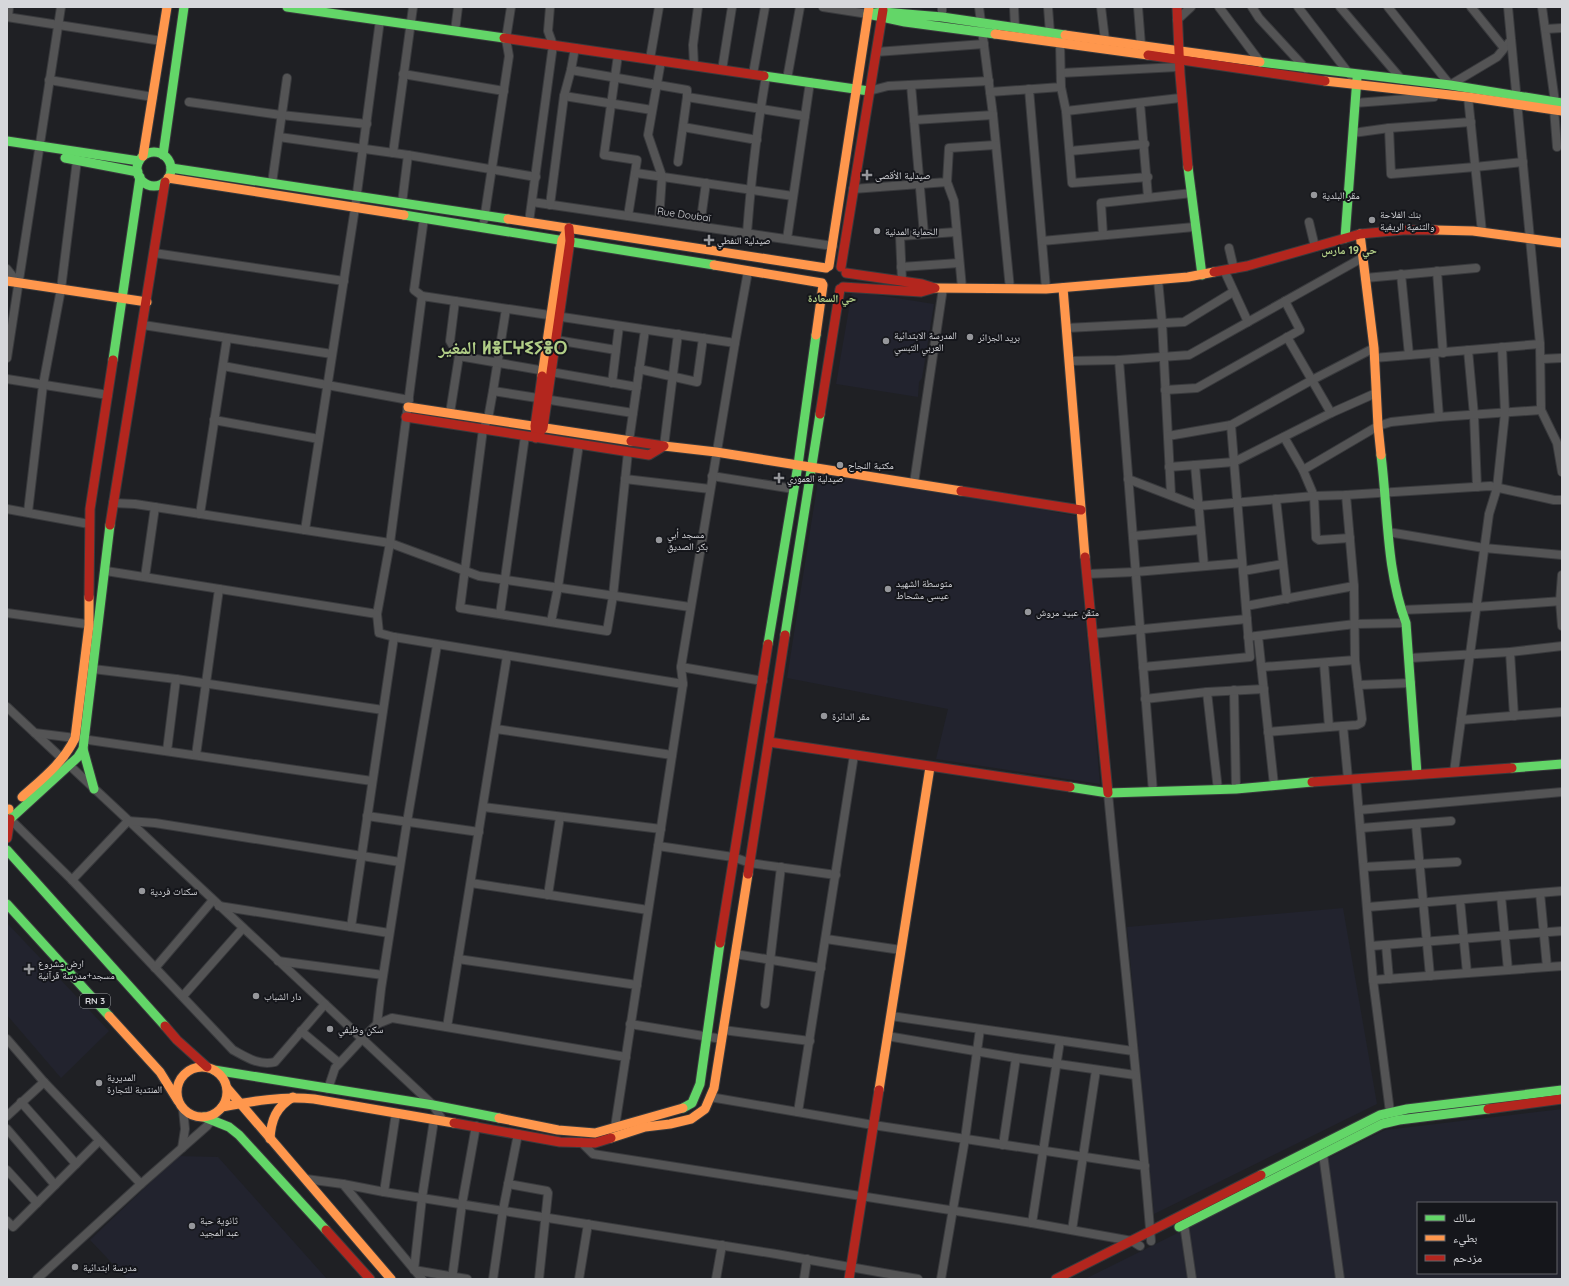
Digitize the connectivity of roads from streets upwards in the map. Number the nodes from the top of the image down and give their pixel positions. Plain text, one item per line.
1 (10, 7) edge
2 (60, 7) edge
3 (167, 7) edge
4 (184, 7) edge
5 (287, 7) edge
6 (413, 7) edge
7 (458, 7) edge
8 (511, 7) edge
9 (550, 7) edge
10 (659, 7) edge
11 (698, 7) edge
12 (732, 7) edge
13 (765, 7) edge
14 (800, 7) edge
15 (823, 7) edge
16 (942, 7) edge
17 (980, 7) edge
18 (1014, 7) edge
19 (1048, 7) edge
20 (1101, 7) edge
21 (1138, 7) edge
22 (1177, 7) edge
23 (1191, 7) edge
24 (1219, 7) edge
25 (1252, 7) edge
26 (1298, 7) edge
27 (1340, 7) edge
28 (1388, 7) edge
29 (1471, 7) edge
30 (1508, 7) edge
31 (1542, 7) edge
32 (836, 8) edge
33 (869, 10) edge
34 (912, 11) edge
35 (883, 12) edge
36 (8, 17) edge
37 (942, 17) junction
38 (380, 20) junction
39 (1177, 20) junction
40 (981, 22) junction
41 (57, 24) junction
42 (410, 25) junction
43 (1015, 28) junction
44 (1562, 28) edge
45 (1546, 29) junction
46 (455, 31) junction
47 (983, 32) junction
48 (1050, 33) junction
49 (506, 39) junction
50 (1105, 40) junction
51 (1511, 40) junction
52 (162, 41) junction
53 (1060, 42) junction
54 (984, 44) junction
55 (1141, 44) junction
56 (553, 45) junction
57 (575, 48) junction
58 (1504, 48) junction
59 (876, 52) junction
60 (618, 55) junction
61 (1178, 58) junction
62 (650, 59) junction
63 (660, 61) junction
64 (1260, 62) junction
65 (694, 66) junction
66 (1306, 69) junction
67 (571, 70) junction
68 (722, 70) junction
69 (1060, 73) junction
70 (403, 74) junction
71 (753, 74) junction
72 (766, 76) junction
73 (615, 77) junction
74 (287, 78) dead end
75 (1354, 78) junction
76 (787, 79) junction
77 (49, 80) junction
78 (1402, 80) junction
79 (988, 81) junction
80 (810, 82) junction
81 (657, 84) junction
82 (911, 85) junction
83 (1450, 85) junction
84 (1061, 87) junction
85 (856, 89) junction
86 (1029, 89) junction
87 (504, 91) junction
88 (869, 91) junction
89 (990, 92) junction
90 (564, 96) junction
91 (1455, 96) junction
92 (153, 97) junction
93 (687, 97) junction
94 (1468, 97) junction
95 (1180, 98) junction
96 (1516, 100) junction
97 (189, 102) dead end
98 (611, 102) junction
99 (1140, 103) junction
100 (1355, 103) junction
101 (1558, 106) edge
102 (761, 109) junction
103 (652, 110) junction
104 (1066, 111) junction
105 (281, 115) junction
106 (993, 115) junction
107 (805, 116) junction
108 (914, 120) junction
109 (1471, 122) junction
110 (367, 124) junction
111 (682, 127) junction
112 (1388, 128) junction
113 (1353, 133) junction
114 (279, 137) junction
115 (757, 140) junction
116 (7, 141) edge
117 (1145, 144) junction
118 (995, 145) junction
119 (1556, 147) dead end
120 (7, 148) edge
121 (38, 150) junction
122 (363, 150) junction
123 (1070, 151) junction
124 (393, 153) junction
125 (163, 155) junction
126 (408, 155) junction
127 (141, 159) junction
128 (77, 160) junction
129 (678, 162) dead end
130 (1523, 162) junction
131 (171, 168) junction
132 (492, 168) junction
133 (1475, 168) junction
134 (636, 173) junction
135 (139, 175) junction
136 (662, 176) junction
137 (536, 177) junction
138 (1148, 177) junction
139 (166, 180) junction
140 (947, 182) junction
141 (272, 183) junction
142 (706, 183) junction
143 (919, 184) junction
144 (853, 189) junction
145 (750, 190) junction
146 (1192, 193) junction
147 (356, 196) junction
148 (793, 196) junction
149 (1148, 197) junction
150 (532, 202) junction
151 (402, 203) junction
152 (550, 205) junction
153 (355, 208) junction
154 (485, 216) junction
155 (628, 216) junction
156 (424, 218) junction
157 (659, 220) junction
158 (530, 222) junction
159 (1309, 222) dead end
160 (700, 226) junction
161 (1194, 227) junction
162 (482, 228) junction
163 (569, 228) junction
164 (956, 232) junction
165 (1482, 232) junction
166 (747, 233) junction
167 (924, 234) junction
168 (1360, 234) junction
169 (1103, 235) junction
170 (1345, 238) junction
171 (1531, 238) junction
172 (787, 239) junction
173 (566, 241) junction
174 (1042, 241) junction
175 (1562, 243) edge
176 (832, 246) junction
177 (1315, 247) junction
178 (1229, 248) dead end
179 (154, 253) junction
180 (1362, 258) junction
181 (959, 263) junction
182 (828, 267) junction
183 (901, 267) junction
184 (1476, 268) dead end
185 (7, 269) edge
186 (1234, 269) junction
187 (843, 270) junction
188 (1224, 270) junction
189 (748, 271) junction
190 (1437, 271) junction
191 (1401, 274) junction
192 (1202, 275) junction
193 (1365, 278) junction
194 (344, 280) junction
195 (1158, 280) junction
196 (7, 281) edge
197 (902, 281) junction
198 (18, 283) junction
199 (822, 284) junction
200 (841, 288) junction
201 (939, 288) junction
202 (962, 288) junction
203 (1063, 288) junction
204 (61, 289) junction
205 (1010, 289) junction
206 (1046, 289) junction
207 (1233, 292) junction
208 (422, 296) junction
209 (122, 299) junction
210 (455, 301) junction
211 (1285, 301) junction
212 (147, 302) junction
213 (506, 309) junction
214 (555, 316) junction
215 (1162, 322) junction
216 (1248, 322) junction
217 (143, 325) junction
218 (619, 326) junction
219 (1066, 328) junction
220 (645, 330) junction
221 (678, 334) junction
222 (1287, 337) junction
223 (227, 338) junction
224 (702, 338) junction
225 (556, 340) junction
226 (735, 343) junction
227 (1540, 344) junction
228 (1502, 347) junction
229 (8, 349) edge
230 (616, 350) junction
231 (1468, 350) junction
232 (1443, 352) junction
233 (1374, 353) junction
234 (1434, 353) junction
235 (332, 354) junction
236 (1409, 355) junction
237 (459, 356) junction
238 (1164, 356) junction
239 (7, 358) edge
240 (1562, 358) edge
241 (1541, 359) junction
242 (1119, 360) junction
243 (1069, 361) junction
244 (498, 363) junction
245 (223, 366) junction
246 (639, 369) junction
247 (547, 371) junction
248 (673, 375) junction
249 (7, 379) edge
250 (1312, 380) junction
251 (612, 383) junction
252 (43, 385) junction
253 (327, 386) junction
254 (636, 387) junction
255 (1165, 390) junction
256 (494, 391) junction
257 (1376, 392) junction
258 (108, 395) junction
259 (543, 398) junction
260 (408, 403) junction
261 (1541, 410) junction
262 (450, 413) junction
263 (633, 413) junction
264 (1331, 413) junction
265 (1505, 413) junction
266 (1474, 415) junction
267 (406, 417) junction
268 (1439, 417) junction
269 (488, 419) junction
270 (214, 420) junction
271 (1231, 425) junction
272 (1378, 426) junction
273 (539, 427) junction
274 (483, 429) junction
275 (525, 436) junction
276 (1168, 436) junction
277 (1284, 437) junction
278 (536, 438) junction
279 (319, 439) junction
280 (629, 441) junction
281 (578, 444) junction
282 (664, 446) junction
283 (628, 452) junction
284 (716, 452) junction
285 (1234, 462) junction
286 (798, 465) junction
287 (1195, 465) junction
288 (812, 467) junction
289 (1169, 467) junction
290 (1303, 470) junction
291 (1562, 472) edge
292 (712, 476) junction
293 (625, 479) junction
294 (1128, 479) junction
295 (914, 483) junction
296 (1477, 487) junction
297 (1497, 488) junction
298 (794, 489) junction
299 (710, 490) junction
300 (1386, 492) junction
301 (1171, 495) junction
302 (1314, 496) junction
303 (1346, 496) junction
304 (1276, 499) junction
305 (1562, 500) edge
306 (91, 503) junction
307 (113, 503) junction
308 (1237, 503) junction
309 (1198, 506) junction
310 (155, 507) junction
311 (7, 509) edge
312 (1081, 510) junction
313 (28, 512) junction
314 (200, 514) junction
315 (100, 526) junction
316 (305, 530) junction
317 (1200, 530) junction
318 (1388, 532) junction
319 (1132, 536) junction
320 (1350, 538) junction
321 (390, 543) junction
322 (1484, 548) junction
323 (1562, 555) edge
324 (1283, 564) junction
325 (1204, 566) junction
326 (1242, 567) junction
327 (464, 570) junction
328 (106, 572) junction
329 (1135, 572) junction
330 (1087, 574) junction
331 (1562, 575) edge
332 (145, 577) junction
333 (505, 580) junction
334 (1354, 586) junction
335 (558, 588) junction
336 (219, 589) junction
337 (613, 596) junction
338 (1287, 599) junction
339 (1561, 601) edge
340 (1246, 606) junction
341 (690, 607) junction
342 (1476, 607) junction
343 (1402, 610) junction
344 (7, 613) edge
345 (377, 614) junction
346 (500, 614) junction
347 (1247, 619) junction
348 (551, 622) junction
349 (1406, 623) junction
350 (1355, 624) junction
351 (93, 625) junction
352 (1562, 626) edge
353 (1140, 630) junction
354 (1092, 634) junction
355 (1258, 636) junction
356 (394, 637) junction
357 (1248, 637) junction
358 (437, 645) junction
359 (1562, 646) edge
360 (1510, 652) junction
361 (1470, 655) junction
362 (507, 656) junction
363 (1410, 658) junction
364 (1355, 660) junction
365 (1324, 663) junction
366 (680, 667) junction
367 (1143, 667) junction
368 (1262, 667) junction
369 (93, 669) junction
370 (176, 679) junction
371 (763, 681) junction
372 (1411, 683) junction
373 (206, 684) junction
374 (683, 684) junction
375 (1358, 685) junction
376 (1264, 689) junction
377 (1234, 690) junction
378 (1207, 692) junction
379 (1145, 699) junction
380 (7, 707) edge
381 (383, 710) junction
382 (1562, 712) edge
383 (1514, 716) junction
384 (1461, 720) junction
385 (1343, 726) junction
386 (1329, 727) junction
387 (496, 729) junction
388 (1268, 732) junction
389 (35, 733) junction
390 (74, 738) junction
391 (84, 739) junction
392 (769, 742) junction
393 (84, 749) junction
394 (167, 751) junction
395 (196, 755) junction
396 (672, 755) junction
397 (854, 755) junction
398 (66, 762) junction
399 (1562, 764) edge
400 (930, 767) junction
401 (1454, 772) junction
402 (1417, 774) junction
403 (1352, 779) junction
404 (372, 781) junction
405 (1274, 785) junction
406 (94, 789) junction
407 (1236, 789) junction
408 (1218, 790) junction
409 (1153, 792) junction
410 (1562, 792) edge
411 (1108, 793) junction
412 (483, 807) junction
413 (1359, 810) junction
414 (8, 814) edge
415 (367, 816) junction
416 (560, 818) junction
417 (128, 820) junction
418 (1451, 821) dead end
419 (407, 822) junction
420 (1416, 825) junction
421 (1361, 828) junction
422 (661, 829) junction
423 (479, 832) junction
424 (7, 838) edge
425 (658, 846) junction
426 (7, 850) edge
427 (361, 856) junction
428 (733, 858) junction
429 (400, 862) junction
430 (1457, 862) dead end
431 (750, 863) junction
432 (1420, 864) junction
433 (781, 867) junction
434 (1364, 867) junction
435 (836, 875) junction
436 (72, 880) junction
437 (471, 883) junction
438 (1562, 891) edge
439 (1540, 893) junction
440 (548, 895) junction
441 (1501, 896) junction
442 (213, 900) junction
443 (1460, 900) junction
444 (1423, 903) junction
445 (7, 904) edge
446 (219, 906) junction
447 (1368, 907) junction
448 (648, 910) junction
449 (350, 927) junction
450 (243, 928) junction
451 (1562, 931) edge
452 (389, 933) junction
453 (1544, 933) junction
454 (1505, 936) junction
455 (826, 939) junction
456 (1465, 939) junction
457 (1426, 942) junction
458 (1386, 945) junction
459 (1371, 946) junction
460 (901, 950) junction
461 (735, 954) junction
462 (458, 959) junction
463 (770, 960) junction
464 (278, 961) junction
465 (1562, 966) edge
466 (1547, 967) junction
467 (155, 968) junction
468 (821, 968) junction
469 (1508, 970) junction
470 (1467, 973) junction
471 (383, 975) junction
472 (1430, 976) junction
473 (1389, 979) junction
474 (1373, 980) junction
475 (637, 985) junction
476 (183, 996) junction
477 (325, 1004) junction
478 (766, 1004) dead end
479 (891, 1016) junction
480 (377, 1024) junction
481 (630, 1024) junction
482 (447, 1027) junction
483 (980, 1029) junction
484 (301, 1031) junction
485 (722, 1034) junction
486 (887, 1036) junction
487 (707, 1037) junction
488 (7, 1039) edge
489 (362, 1039) junction
490 (810, 1041) junction
491 (1060, 1041) junction
492 (978, 1050) junction
493 (1133, 1051) junction
494 (626, 1057) junction
495 (1016, 1058) junction
496 (339, 1063) junction
497 (1056, 1064) junction
498 (210, 1069) junction
499 (1096, 1070) junction
500 (1135, 1075) junction
501 (44, 1082) junction
502 (227, 1088) junction
503 (328, 1089) junction
504 (1562, 1090) edge
505 (293, 1097) junction
506 (710, 1097) junction
507 (1562, 1099) edge
508 (178, 1101) junction
509 (21, 1102) junction
510 (239, 1102) junction
511 (433, 1106) junction
512 (221, 1108) junction
513 (183, 1109) junction
514 (798, 1112) junction
515 (1390, 1112) junction
516 (396, 1113) junction
517 (7, 1116) edge
518 (208, 1119) junction
519 (438, 1121) junction
520 (873, 1125) junction
521 (476, 1126) junction
522 (615, 1127) junction
523 (7, 1130) edge
524 (518, 1134) junction
525 (270, 1139) junction
526 (965, 1139) junction
527 (99, 1141) junction
528 (581, 1142) junction
529 (1002, 1145) junction
530 (182, 1148) junction
531 (1043, 1151) junction
532 (1322, 1154) junction
533 (1083, 1157) junction
534 (76, 1164) junction
535 (1145, 1166) junction
536 (7, 1170) edge
537 (305, 1179) junction
538 (141, 1184) junction
539 (343, 1184) junction
540 (508, 1184) junction
541 (55, 1185) junction
542 (384, 1192) junction
543 (862, 1196) junction
544 (422, 1198) junction
545 (37, 1203) junction
546 (462, 1204) junction
547 (504, 1210) junction
548 (952, 1211) junction
549 (545, 1217) junction
550 (7, 1221) edge
551 (1032, 1223) junction
552 (588, 1224) junction
553 (1184, 1224) junction
554 (1072, 1230) junction
555 (1150, 1236) junction
556 (1136, 1243) junction
557 (722, 1245) junction
558 (807, 1259) junction
559 (851, 1267) junction
560 (414, 1270) junction
561 (452, 1278) edge
562 (37, 1279) edge
563 (370, 1279) edge
564 (391, 1279) edge
565 (422, 1279) edge
566 (467, 1279) edge
567 (493, 1279) edge
568 (539, 1279) edge
569 (579, 1279) edge
570 (716, 1279) edge
571 (804, 1279) edge
572 (849, 1279) edge
573 (918, 1279) edge
574 (941, 1279) edge
575 (1056, 1279) edge
576 (1074, 1279) edge
577 (1192, 1279) edge
578 (1340, 1279) edge

1 - 36 street
2 - 41 street
3 - 52 street
4 - 125 street
5 - 38 street
6 - 42 street
7 - 46 street
8 - 49 street
9 - 56 street
10 - 62 street
11 - 65 street
12 - 68 street
13 - 71 street
14 - 76 street
15 - 32 street
16 - 37 street
17 - 40 street
18 - 43 street
19 - 48 street
20 - 50 street
21 - 55 street
22 - 39 street
23 - 39 street
24 - 64 street
25 - 66 street
26 - 75 street
27 - 78 street
28 - 83 street
29 - 58 street
30 - 51 street
31 - 45 street
32 - 33 street
33 - 35 street
33 - 85 street
34 - 35 street
34 - 37 street
35 - 47 street
35 - 59 street
36 - 41 street
37 - 40 street
38 - 42 street
38 - 110 street
39 - 61 street
40 - 43 street
40 - 47 street
41 - 52 street
41 - 77 street
42 - 46 street
42 - 70 street
43 - 48 street
44 - 45 street
45 - 101 street
46 - 49 street
47 - 53 street
47 - 54 street
48 - 50 street
49 - 56 street
49 - 87 street
50 - 55 street
51 - 58 street
51 - 96 street
52 - 92 street
53 - 61 street
53 - 69 street
54 - 59 street
54 - 79 street
55 - 61 street
56 - 57 street
56 - 137 street
57 - 60 street
57 - 67 street
58 - 83 street
59 - 88 street
60 - 62 street
60 - 73 street
61 - 64 street
61 - 69 street
61 - 75 street
61 - 95 street
62 - 63 street
63 - 65 street
63 - 81 street
64 - 66 street
65 - 68 street
66 - 75 street
67 - 73 street
67 - 90 street
68 - 71 street
69 - 84 street
70 - 87 street
70 - 124 street
71 - 72 street
72 - 76 street
72 - 102 street
73 - 81 street
73 - 98 street
74 - 105 street
75 - 78 street
75 - 91 street
75 - 100 street
76 - 80 street
77 - 92 street
77 - 121 street
78 - 83 street
79 - 82 street
79 - 89 street
80 - 85 street
80 - 107 street
81 - 93 street
81 - 103 street
82 - 88 street
82 - 108 street
83 - 96 street
84 - 86 street
84 - 104 street
85 - 88 street
85 - 176 street
86 - 89 street
86 - 174 street
87 - 132 street
88 - 144 street
89 - 106 street
90 - 98 street
90 - 152 street
91 - 94 street
91 - 100 street
92 - 127 street
93 - 102 street
93 - 111 street
94 - 96 street
94 - 109 street
95 - 99 street
95 - 146 street
96 - 101 street
96 - 130 street
97 - 105 street
98 - 103 street
98 - 134 street
99 - 104 street
99 - 117 street
100 - 113 street
101 - 119 street
102 - 107 street
102 - 115 street
103 - 136 street
104 - 123 street
105 - 110 street
105 - 114 street
106 - 108 street
106 - 118 street
107 - 148 street
108 - 143 street
109 - 112 street
109 - 133 street
110 - 122 street
111 - 115 street
111 - 129 street
112 - 113 street
112 - 133 street
113 - 170 street
114 - 122 street
114 - 141 street
115 - 145 street
116 - 121 street
117 - 123 street
117 - 138 street
118 - 140 street
118 - 205 street
120 - 121 street
121 - 127 street
121 - 128 street
121 - 198 street
122 - 124 street
122 - 147 street
123 - 138 street
124 - 126 street
125 - 127 street
125 - 131 street
126 - 132 street
126 - 151 street
127 - 135 street
128 - 135 street
128 - 204 street
130 - 133 street
130 - 171 street
131 - 139 street
131 - 141 street
132 - 137 street
132 - 154 street
133 - 165 street
134 - 136 street
134 - 155 street
135 - 139 street
135 - 209 street
136 - 142 street
136 - 157 street
137 - 150 street
138 - 149 street
139 - 153 street
139 - 179 street
140 - 143 street
140 - 164 street
141 - 147 street
142 - 145 street
142 - 160 street
143 - 144 street
143 - 167 street
144 - 187 street
145 - 148 street
145 - 166 street
146 - 149 street
146 - 161 street
147 - 151 street
147 - 153 street
148 - 172 street
149 - 169 street
150 - 152 street, Rue Doubaï
150 - 158 street
151 - 154 street
152 - 155 street, Rue Doubaï
153 - 156 street
153 - 194 street
154 - 158 street
154 - 162 street
155 - 157 street, Rue Doubaï
156 - 162 street
156 - 208 street
157 - 160 street, Rue Doubaï
158 - 163 street
159 - 177 street
160 - 166 street, Rue Doubaï
161 - 169 street
161 - 192 street
162 - 173 street
163 - 173 street
163 - 182 street
164 - 167 street
164 - 181 street
165 - 168 street
165 - 171 street
166 - 172 street, Rue Doubaï
167 - 183 street
168 - 170 street
168 - 180 street
169 - 174 street
170 - 177 street
171 - 175 street
171 - 227 street
172 - 176 street, Rue Doubaï
173 - 189 street
173 - 214 street
174 - 206 street
176 - 182 street
177 - 186 street
178 - 186 street
179 - 194 street
179 - 212 street
180 - 193 street
180 - 211 street
181 - 183 street
181 - 202 street
182 - 187 street
182 - 199 street
183 - 197 street
184 - 190 street
185 - 198 street
186 - 188 street
187 - 197 street
187 - 200 street
188 - 192 street
188 - 207 street
189 - 199 street
189 - 226 street
190 - 191 street
190 - 232 street
191 - 193 street
191 - 236 street
192 - 195 street
193 - 233 street
194 - 235 street
195 - 203 street
195 - 215 street
196 - 198 street
197 - 201 street
198 - 204 street
198 - 229 street
199 - 200 street
199 - 286 street
200 - 201 street
200 - 288 street
201 - 202 street
201 - 295 street
202 - 205 street
203 - 206 street
203 - 219 street
204 - 209 street
204 - 252 street
205 - 206 street
207 - 215 street
207 - 216 street
208 - 210 street
208 - 260 street
209 - 212 street
209 - 258 street
210 - 213 street
210 - 237 street
211 - 216 street
211 - 222 street
212 - 217 street
213 - 214 street
213 - 244 street
214 - 218 street
214 - 225 street
214 - 247 street
215 - 219 street
215 - 238 street
216 - 238 street
217 - 223 street
217 - 307 street
218 - 220 street
218 - 230 street
219 - 243 street
220 - 221 street
220 - 246 street
221 - 224 street
221 - 248 street
222 - 250 street
222 - 255 street
223 - 235 street
223 - 245 street
224 - 226 street
224 - 248 street
225 - 230 street
225 - 247 street
226 - 284 street
227 - 228 street
227 - 241 street
228 - 231 street
228 - 265 street
229 - 239 street
230 - 251 street
231 - 232 street
231 - 266 street
232 - 234 street
233 - 236 street
233 - 250 street
233 - 257 street
234 - 236 street
234 - 268 street
235 - 253 street
237 - 244 street
237 - 262 street
238 - 242 street
238 - 255 street
240 - 241 street
241 - 261 street
242 - 243 street
242 - 294 street
243 - 312 street
244 - 247 street
244 - 256 street
245 - 253 street
245 - 270 street
246 - 248 street
246 - 254 street
247 - 251 street
247 - 259 street
248 - 282 street
249 - 252 street
250 - 264 street
250 - 271 street
251 - 254 street
252 - 258 street
252 - 313 street
253 - 260 street
253 - 279 street
254 - 263 street
255 - 276 street
256 - 259 street
256 - 269 street
257 - 264 street
257 - 272 street
258 - 306 street
259 - 263 street
259 - 273 street
260 - 262 street
260 - 267 street
261 - 265 street
261 - 291 street
262 - 269 street
263 - 280 street
264 - 277 street
265 - 266 street
265 - 297 street
266 - 268 street
266 - 296 street
267 - 274 street
267 - 321 street
268 - 272 street
269 - 273 street
269 - 274 street
270 - 279 street
270 - 314 street
271 - 276 street
271 - 285 street
272 - 290 street
272 - 300 street
273 - 278 street
273 - 280 street
274 - 275 street
274 - 327 street
275 - 278 street
275 - 333 street
276 - 289 street
277 - 285 street
277 - 290 street
278 - 281 street
279 - 316 street
280 - 282 street
281 - 283 street
281 - 335 street
282 - 283 street
282 - 284 street
283 - 293 street
284 - 286 street
284 - 292 street
285 - 287 street
285 - 308 street
286 - 288 street
286 - 298 street
287 - 289 street
287 - 309 street
288 - 295 street
288 - 392 street
289 - 301 street
290 - 302 street
292 - 298 street
292 - 299 street
293 - 299 street
293 - 337 street
294 - 301 street
294 - 319 street
295 - 312 street
296 - 297 street
296 - 300 street
297 - 305 street
297 - 322 street
298 - 371 street
299 - 341 street
300 - 303 street
300 - 318 street
301 - 309 street
302 - 303 street
302 - 304 street
302 - 320 street
303 - 320 street
304 - 308 street
304 - 324 street
306 - 307 street
306 - 315 street
307 - 310 street
307 - 315 street
308 - 309 street
308 - 326 street
309 - 317 street
310 - 314 street
310 - 332 street
311 - 313 street
312 - 330 street
313 - 315 street
314 - 316 street
315 - 328 street
315 - 351 street
316 - 321 street
317 - 319 street
317 - 325 street
318 - 322 street
318 - 343 street
319 - 329 street
320 - 334 street
321 - 327 street
321 - 345 street
322 - 323 street
322 - 342 street
324 - 326 street
324 - 338 street
325 - 326 street
325 - 329 street
326 - 340 street
327 - 333 street
327 - 346 street
328 - 332 street
328 - 351 street
329 - 330 street
329 - 353 street
330 - 354 street
331 - 339 street
332 - 336 street
333 - 335 street
333 - 346 street
334 - 338 street
334 - 350 street
335 - 337 street
335 - 348 street
336 - 345 street
336 - 373 street
337 - 341 street
337 - 348 street
338 - 340 street
339 - 342 street
339 - 352 street
340 - 347 street
341 - 366 street
342 - 343 street
342 - 361 street
343 - 349 street
344 - 351 street
345 - 356 street
346 - 348 street
347 - 353 street
347 - 357 street
349 - 350 street
349 - 363 street
350 - 355 street
350 - 364 street
351 - 369 street
351 - 390 street
353 - 354 street
353 - 367 street
354 - 411 street
355 - 357 street
355 - 368 street
356 - 358 street
356 - 381 street
357 - 367 street
358 - 362 street
358 - 419 street
359 - 360 street
360 - 361 street
360 - 383 street
361 - 363 street
361 - 384 street
362 - 374 street
362 - 387 street
363 - 372 street
364 - 365 street
364 - 375 street
365 - 368 street
365 - 386 street
366 - 371 street
366 - 374 street
367 - 379 street
368 - 376 street
369 - 370 street
369 - 391 street
370 - 373 street
370 - 394 street
371 - 428 street
372 - 375 street
372 - 402 street
373 - 381 street
373 - 395 street
374 - 396 street
375 - 385 street
376 - 377 street
376 - 388 street
377 - 378 street
377 - 407 street
378 - 379 street
378 - 408 street
379 - 409 street
380 - 389 street
381 - 404 street
382 - 383 street
383 - 384 street
384 - 401 street
385 - 386 street
385 - 403 street
386 - 388 street
387 - 396 street
387 - 412 street
388 - 405 street
389 - 390 street
389 - 398 street
390 - 391 street
390 - 398 street
391 - 393 street
391 - 394 street
392 - 397 street
392 - 431 street
393 - 398 street
393 - 406 street
394 - 395 street
395 - 404 street
396 - 422 street
397 - 400 street
397 - 435 street
398 - 406 street
398 - 414 street
399 - 401 street
400 - 411 street
400 - 460 street
401 - 402 street
402 - 403 street
403 - 405 street
403 - 413 street
404 - 415 street
405 - 407 street
406 - 417 street
407 - 408 street
408 - 409 street
409 - 411 street
410 - 413 street
411 - 493 street
412 - 416 street
412 - 423 street
413 - 421 street
414 - 424 street
414 - 436 street
415 - 419 street
415 - 427 street
416 - 422 street
416 - 440 street
417 - 427 street
417 - 436 street
417 - 442 street
418 - 420 street
419 - 423 street
419 - 429 street
420 - 421 street
420 - 432 street
421 - 434 street
422 - 425 street
423 - 437 street
425 - 428 street
425 - 448 street
426 - 498 street
427 - 429 street
427 - 449 street
428 - 431 street
428 - 487 street
429 - 452 street
430 - 432 street
431 - 433 street
431 - 461 street
432 - 434 street
432 - 444 street
433 - 435 street
433 - 463 street
434 - 447 street
435 - 455 street
436 - 467 street
437 - 440 street
437 - 462 street
438 - 439 street
439 - 441 street
439 - 453 street
440 - 448 street
441 - 443 street
441 - 454 street
442 - 446 street
442 - 467 street
443 - 444 street
443 - 456 street
444 - 447 street
444 - 457 street
445 - 508 street, RN 3
446 - 449 street
446 - 450 street
447 - 459 street
448 - 475 street
449 - 452 street
450 - 464 street
450 - 476 street
451 - 453 street
452 - 471 street
453 - 454 street
453 - 466 street
454 - 456 street
454 - 469 street
455 - 460 street
455 - 468 street
456 - 457 street
456 - 470 street
457 - 458 street
457 - 472 street
458 - 459 street
458 - 473 street
459 - 474 street
460 - 479 street
461 - 463 street
461 - 485 street
462 - 475 street
462 - 482 street
463 - 468 street
463 - 478 street
464 - 471 street
464 - 477 street
465 - 466 street
466 - 469 street
467 - 476 street
468 - 490 street
469 - 470 street
470 - 472 street
471 - 480 street
472 - 473 street
473 - 474 street
474 - 515 street
475 - 481 street
476 - 484 street
477 - 484 street
477 - 489 street
479 - 483 street
479 - 486 street
480 - 482 street
480 - 489 street
481 - 487 street
481 - 494 street
482 - 494 street
483 - 491 street
483 - 492 street
484 - 496 street
485 - 487 street
485 - 490 street
485 - 506 street
486 - 492 street
486 - 520 street
487 - 522 street
488 - 501 street
489 - 496 street
489 - 511 street
490 - 514 street
491 - 493 street
491 - 497 street
492 - 495 street
492 - 526 street
493 - 500 street
494 - 522 street
495 - 497 street
495 - 529 street
496 - 503 street
497 - 499 street
497 - 531 street
498 - 502 street
498 - 503 street
498 - 508 street
499 - 500 street
499 - 533 street
500 - 535 street
501 - 509 street
501 - 527 street
502 - 510 street
502 - 512 street
503 - 511 street
504 - 515 street
505 - 510 street
505 - 516 street
505 - 525 street
506 - 514 street
506 - 528 street
507 - 532 street
508 - 513 street
509 - 517 street
509 - 534 street
510 - 512 street
510 - 525 street
511 - 519 street
511 - 522 street
512 - 518 street
513 - 518 street
513 - 530 street
514 - 520 street
515 - 555 street
516 - 519 street
516 - 542 street
518 - 530 street
518 - 563 street
519 - 521 street
519 - 544 street
520 - 526 street
520 - 543 street
521 - 524 street
521 - 546 street
523 - 541 street
524 - 528 street
524 - 540 street
525 - 537 street
526 - 529 street
526 - 548 street
527 - 534 street
527 - 538 street
528 - 543 street
529 - 531 street
530 - 538 street
531 - 533 street
531 - 551 street
532 - 553 street
532 - 578 street
533 - 535 street
533 - 554 street
534 - 541 street
535 - 555 street
536 - 545 street
537 - 539 street
537 - 564 street
538 - 562 street
539 - 542 street
539 - 560 street
540 - 547 street
540 - 549 street
541 - 545 street
542 - 544 street
543 - 548 street
543 - 559 street
544 - 546 street
544 - 560 street
545 - 550 street
546 - 547 street
546 - 561 street
547 - 549 street
547 - 567 street
548 - 551 street
548 - 574 street
549 - 552 street
549 - 568 street
551 - 554 street
552 - 557 street
552 - 569 street
553 - 555 street
553 - 577 street
554 - 556 street
555 - 556 street
556 - 575 street
556 - 576 street
557 - 558 street
557 - 570 street
558 - 559 street
558 - 571 street
559 - 572 street
559 - 573 street
560 - 561 street
560 - 565 street
561 - 566 street

